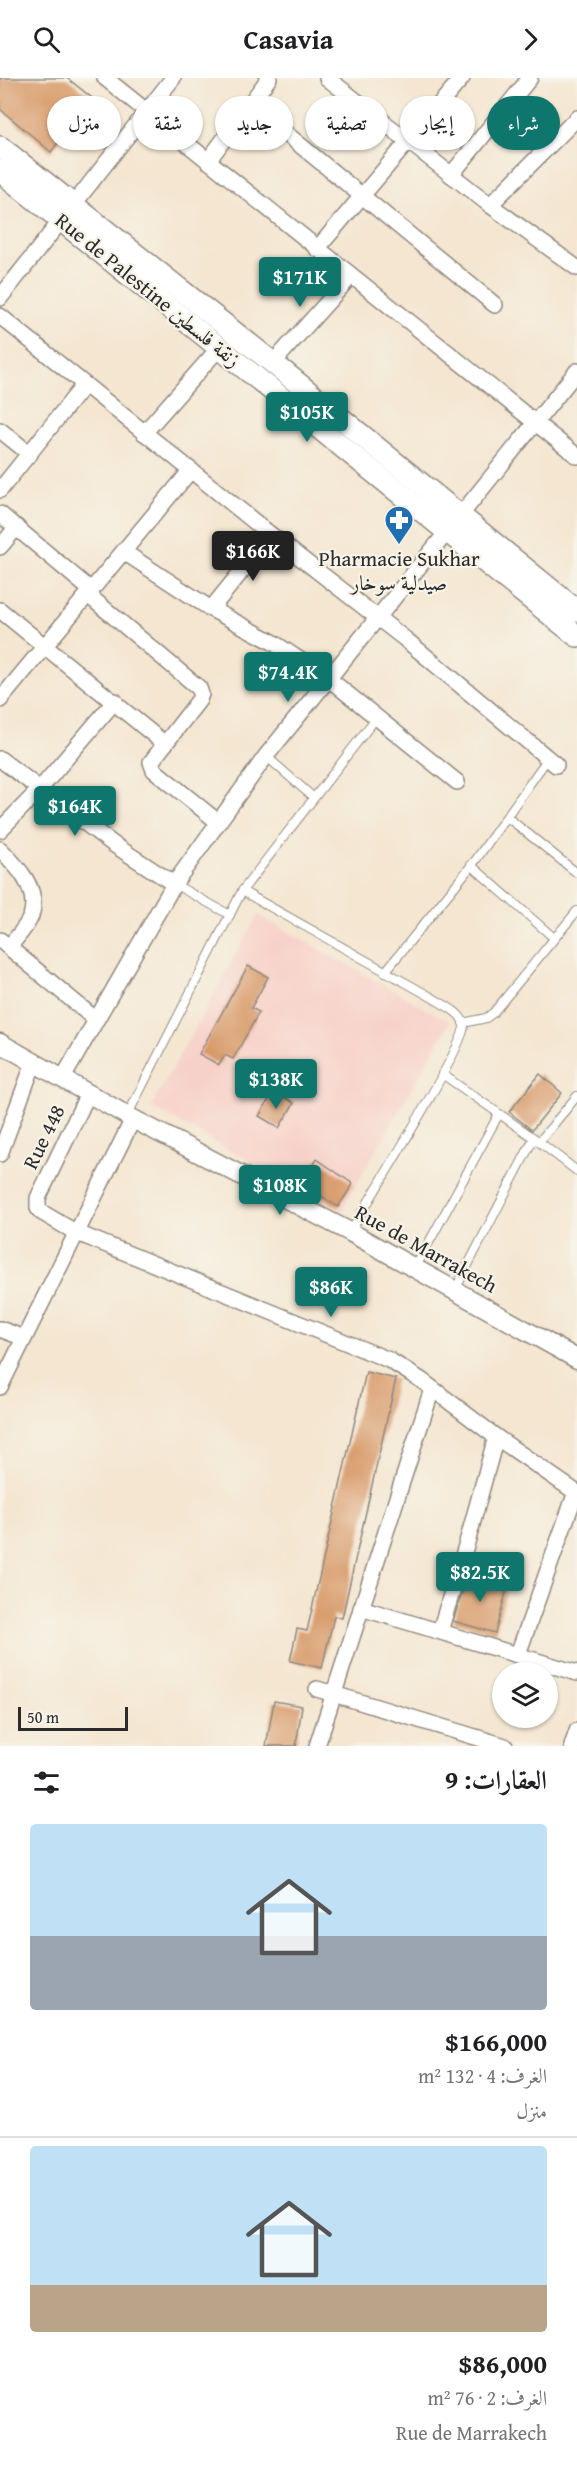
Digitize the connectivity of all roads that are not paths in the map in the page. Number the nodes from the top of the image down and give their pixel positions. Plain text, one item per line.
1 (105, 78) edge
2 (173, 78) edge
3 (269, 78) edge
4 (329, 78) edge
5 (462, 78) edge
6 (530, 78) edge
7 (159, 96) edge
8 (256, 96) edge
9 (447, 96) edge
10 (133, 100) edge
11 (577, 118) edge
12 (133, 129) edge
13 (400, 135) edge
14 (293, 139) edge
15 (0, 147) edge
16 (195, 150) edge
17 (216, 150) edge
18 (400, 150) edge
19 (420, 150) edge
20 (208, 161) junction
21 (0, 171) edge
22 (452, 175) junction
23 (362, 195) junction
24 (490, 205) junction
25 (68, 213) junction
26 (317, 249) junction
27 (577, 268) edge
28 (351, 276) junction
29 (0, 298) edge
30 (495, 305) dead end
31 (0, 316) edge
32 (219, 348) junction
33 (273, 363) junction
34 (577, 371) edge
35 (84, 385) junction
36 (534, 422) junction
37 (0, 430) edge
38 (144, 433) junction
39 (30, 454) junction
40 (577, 456) edge
41 (191, 470) junction
42 (0, 490) edge
43 (0, 514) edge
44 (454, 524) junction
45 (17, 527) junction
46 (271, 535) junction
47 (0, 547) edge
48 (124, 552) junction
49 (90, 593) junction
50 (211, 609) junction
51 (0, 610) edge
52 (577, 610) edge
53 (378, 619) junction
54 (577, 636) edge
55 (44, 646) junction
56 (329, 680) junction
57 (0, 700) edge
58 (114, 701) junction
59 (376, 718) junction
60 (165, 744) junction
61 (266, 756) junction
62 (0, 759) edge
63 (552, 762) joint
64 (457, 782) dead end
65 (39, 790) junction
66 (314, 798) junction
67 (507, 817) junction
68 (218, 822) junction
69 (0, 830) edge
70 (0, 849) edge
71 (471, 866) junction
72 (577, 873) edge
73 (174, 884) junction
74 (242, 891) junction
75 (577, 911) edge
76 (230, 915) junction
77 (554, 938) junction
78 (4, 944) edge
79 (385, 972) junction
80 (95, 1019) junction
81 (463, 1023) junction
82 (0, 1043) edge
83 (34, 1062) junction
84 (442, 1074) junction
85 (63, 1078) junction
86 (88, 1094) junction
87 (577, 1096) edge
88 (499, 1114) junction
89 (130, 1118) junction
90 (537, 1140) junction
91 (0, 1154) edge
92 (577, 1171) edge
93 (75, 1232) junction
94 (350, 1232) junction
95 (414, 1269) junction
96 (454, 1291) junction
97 (0, 1329) edge
98 (24, 1338) junction
99 (577, 1359) edge
100 (0, 1387) edge
101 (432, 1389) junction
102 (496, 1437) junction
103 (576, 1492) edge
104 (361, 1608) junction
105 (440, 1631) junction
106 (518, 1654) junction
107 (577, 1673) edge
108 (318, 1689) dead end
109 (333, 1695) junction
110 (577, 1731) edge
111 (317, 1746) edge
112 (505, 1746) edge
113 (572, 1746) edge

1 - 10 street
2 - 7 street
3 - 8 street
4 - 13 street
5 - 9 street
6 - 22 street
11 - 24 street
12 - 25 street
14 - 23 street
15 - 25 main road, Rue de Palestine زنقة فلسطين
16 - 20 street
17 - 20 street
18 - 23 street
19 - 22 street
20 - 26 street
21 - 25 main road, Rue de Palestine زنقة فلسطين
22 - 24 street
23 - 26 street
23 - 30 street
24 - 27 street
25 - 29 street
25 - 32 main road, Rue de Palestine زنقة فلسطين
25 - 33 main road, Rue de Palestine زنقة فلسطين
26 - 28 street
28 - 33 street
28 - 36 street
31 - 35 street
32 - 38 street
32 - 44 main road, Rue de Palestine زنقة فلسطين
33 - 44 main road, Rue de Palestine زنقة فلسطين
34 - 36 street
35 - 38 street
35 - 39 street
36 - 40 street
36 - 44 street
37 - 39 street
38 - 41 street
39 - 42 street
41 - 46 street
41 - 48 street
43 - 45 street
44 - 52 main road, Rue de Palestine زنقة فلسطين
44 - 53 street
44 - 54 main road, Rue de Palestine زنقة فلسطين
45 - 47 street
45 - 49 street
46 - 50 street
46 - 53 street
48 - 49 street
48 - 50 street
49 - 55 street
49 - 60 street
50 - 56 street
51 - 55 street
53 - 56 street
53 - 63 street
55 - 57 street
55 - 58 street
56 - 59 street
56 - 61 street
58 - 60 street
58 - 65 street
59 - 64 street
59 - 66 lane
60 - 68 street
61 - 66 lane
61 - 68 street
62 - 65 street
63 - 67 lane
65 - 69 street
65 - 73 street
66 - 74 lane
67 - 71 lane
67 - 72 lane
68 - 73 street
70 - 78 street
71 - 77 lane
71 - 79 lane
73 - 76 lane
73 - 80 street
74 - 76 lane
74 - 79 lane
75 - 77 lane
76 - 89 lane
77 - 81 lane
78 - 80 street
79 - 81 lane
80 - 85 street
81 - 84 lane
82 - 83 street, Rue de Marrakech
83 - 85 street, Rue de Marrakech
83 - 91 street
84 - 88 lane
84 - 94 lane
85 - 86 street, Rue de Marrakech
86 - 89 street, Rue de Marrakech
86 - 93 street, Rue 448
87 - 90 lane
88 - 90 lane
88 - 95 lane
89 - 93 street
89 - 94 street, Rue de Marrakech
90 - 92 lane
90 - 96 lane
93 - 98 street
93 - 101 street
94 - 95 street, Rue de Marrakech
95 - 96 street, Rue de Marrakech
96 - 99 street, Rue de Marrakech
97 - 98 street
98 - 100 street
101 - 102 street
101 - 104 street
102 - 103 street
102 - 105 street
103 - 106 street
104 - 105 street
104 - 109 street
105 - 106 street
106 - 107 street
108 - 109 street
109 - 111 street
109 - 112 street
110 - 113 street

